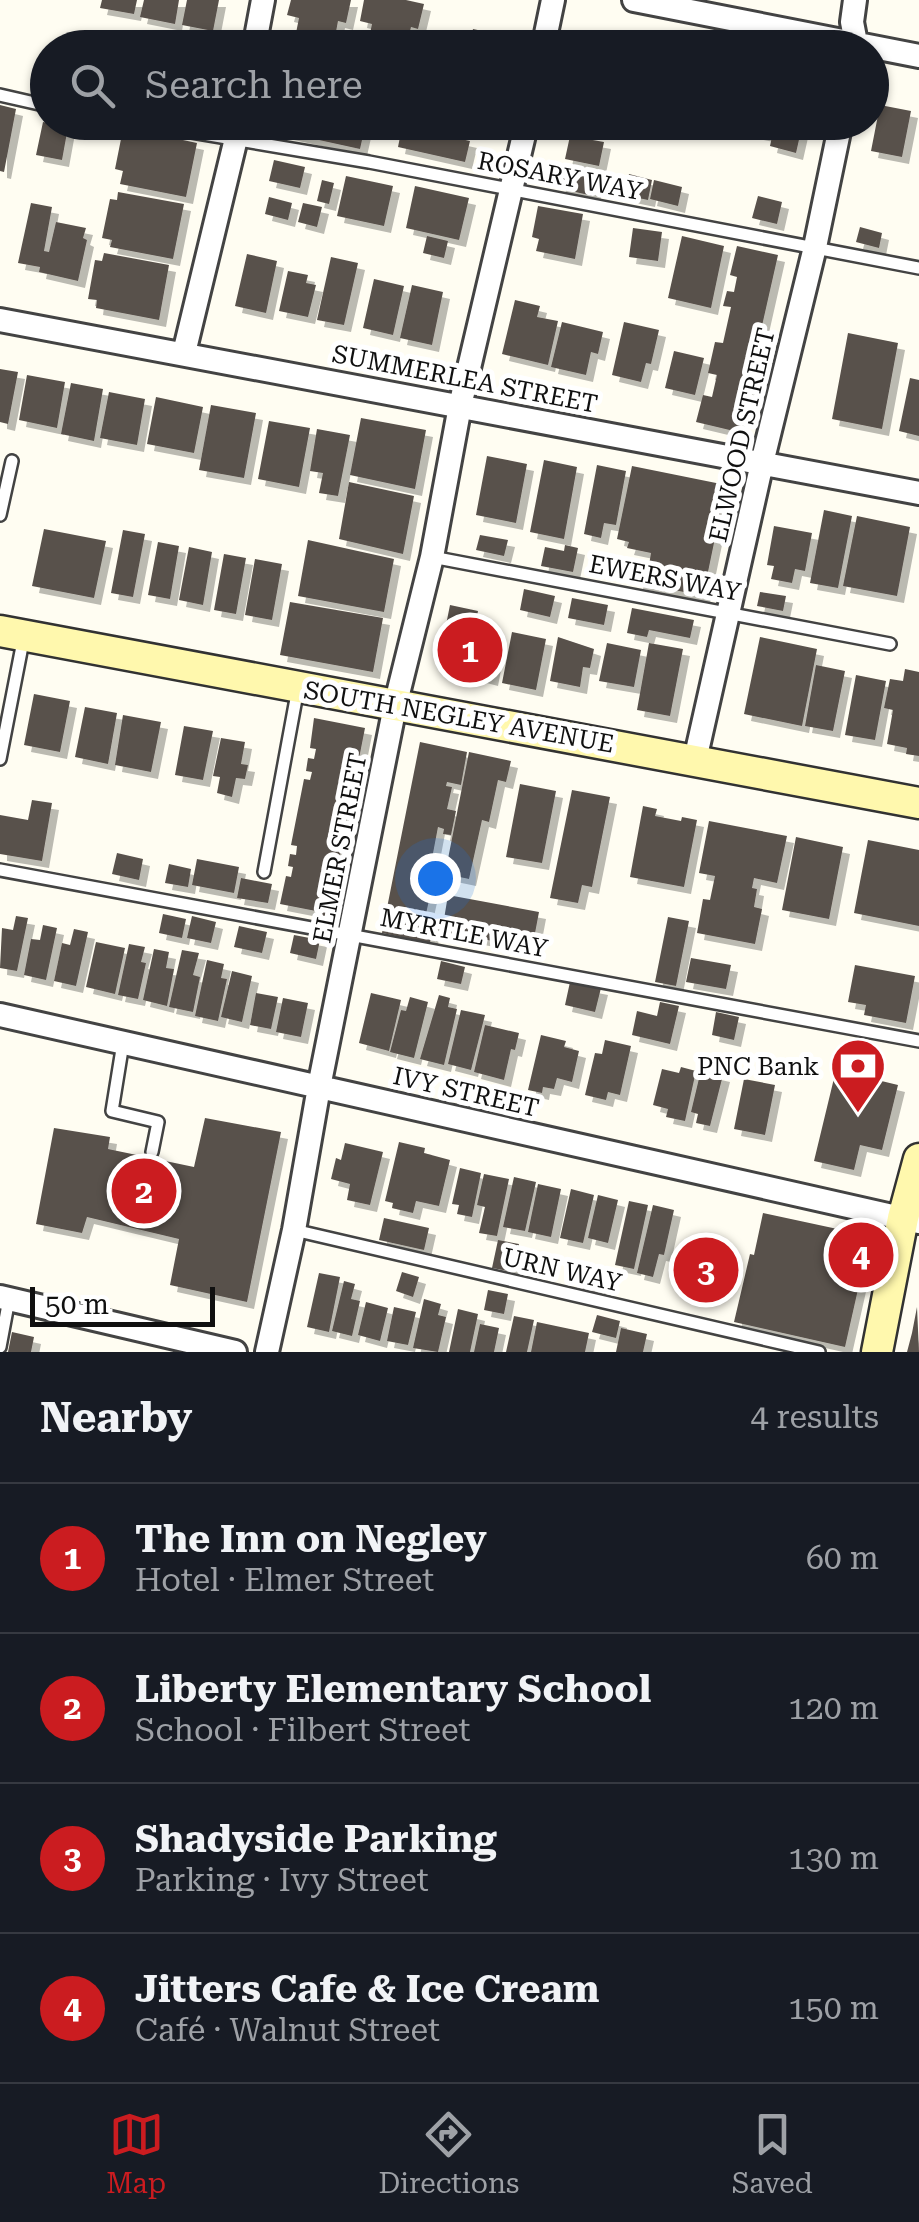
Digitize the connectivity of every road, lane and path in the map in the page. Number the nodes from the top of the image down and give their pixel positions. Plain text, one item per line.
1 (263, 0) edge
2 (552, 0) edge
3 (634, 0) edge
4 (855, 0) edge
5 (257, 30) edge
6 (546, 30) edge
7 (779, 30) edge
8 (854, 30) edge
9 (889, 51) edge
10 (919, 56) edge
11 (0, 95) edge
12 (30, 102) edge
13 (236, 140) edge
14 (283, 140) edge
15 (523, 140) edge
16 (837, 140) edge
17 (513, 191) junction
18 (815, 247) junction
19 (919, 268) edge
20 (0, 320) edge
21 (184, 353) junction
22 (460, 406) junction
23 (12, 461) dead end
24 (762, 463) junction
25 (919, 493) edge
26 (0, 515) edge
27 (432, 558) junction
28 (729, 613) junction
29 (12, 634) edge
30 (890, 644) dead end
31 (298, 688) junction
32 (395, 706) junction
33 (0, 760) edge
34 (695, 760) junction
35 (919, 802) edge
36 (0, 870) edge
37 (264, 872) dead end
38 (352, 934) junction
39 (0, 1015) edge
40 (919, 1041) edge
41 (124, 1043) junction
42 (319, 1087) junction
43 (152, 1152) dead end
44 (919, 1159) edge
45 (911, 1220) edge
46 (294, 1230) junction
47 (5, 1298) edge
48 (0, 1346) edge
49 (236, 1352) edge
50 (267, 1352) edge
51 (820, 1352) edge
52 (877, 1352) edge

1 - 5 street
2 - 6 street
3 - 7 street
4 - 8 street
9 - 10 street
11 - 12 lane
13 - 21 street
14 - 17 lane, ROSARY WAY
15 - 17 street, ELMER STREET
16 - 18 street, ELWOOD STREET
17 - 18 lane, ROSARY WAY
17 - 22 street, ELMER STREET
18 - 19 lane, ROSARY WAY
18 - 24 street, ELWOOD STREET
20 - 21 street, SUMMERLEA STREET
21 - 22 street, SUMMERLEA STREET
22 - 24 street, SUMMERLEA STREET
22 - 27 street, ELMER STREET
23 - 26 lane
24 - 25 street, SUMMERLEA STREET
24 - 28 street, ELWOOD STREET
27 - 28 lane, EWERS WAY
27 - 32 street, ELMER STREET
28 - 30 lane, EWERS WAY
28 - 34 street, ELWOOD STREET
29 - 31 street, SOUTH NEGLEY AVENUE
29 - 33 lane
31 - 32 street, SOUTH NEGLEY AVENUE
31 - 37 lane
32 - 34 street, SOUTH NEGLEY AVENUE
32 - 38 street, ELMER STREET
34 - 35 street, SOUTH NEGLEY AVENUE
36 - 38 lane, MYRTLE WAY
38 - 40 lane, MYRTLE WAY
38 - 42 street, ELMER STREET
39 - 41 street, IVY STREET
41 - 42 street, IVY STREET
41 - 43 lane
42 - 45 street, IVY STREET
42 - 46 street, ELMER STREET
44 - 45 street
45 - 52 street
46 - 50 street, ELMER STREET
46 - 51 lane, URN WAY
47 - 48 lane
47 - 49 street

